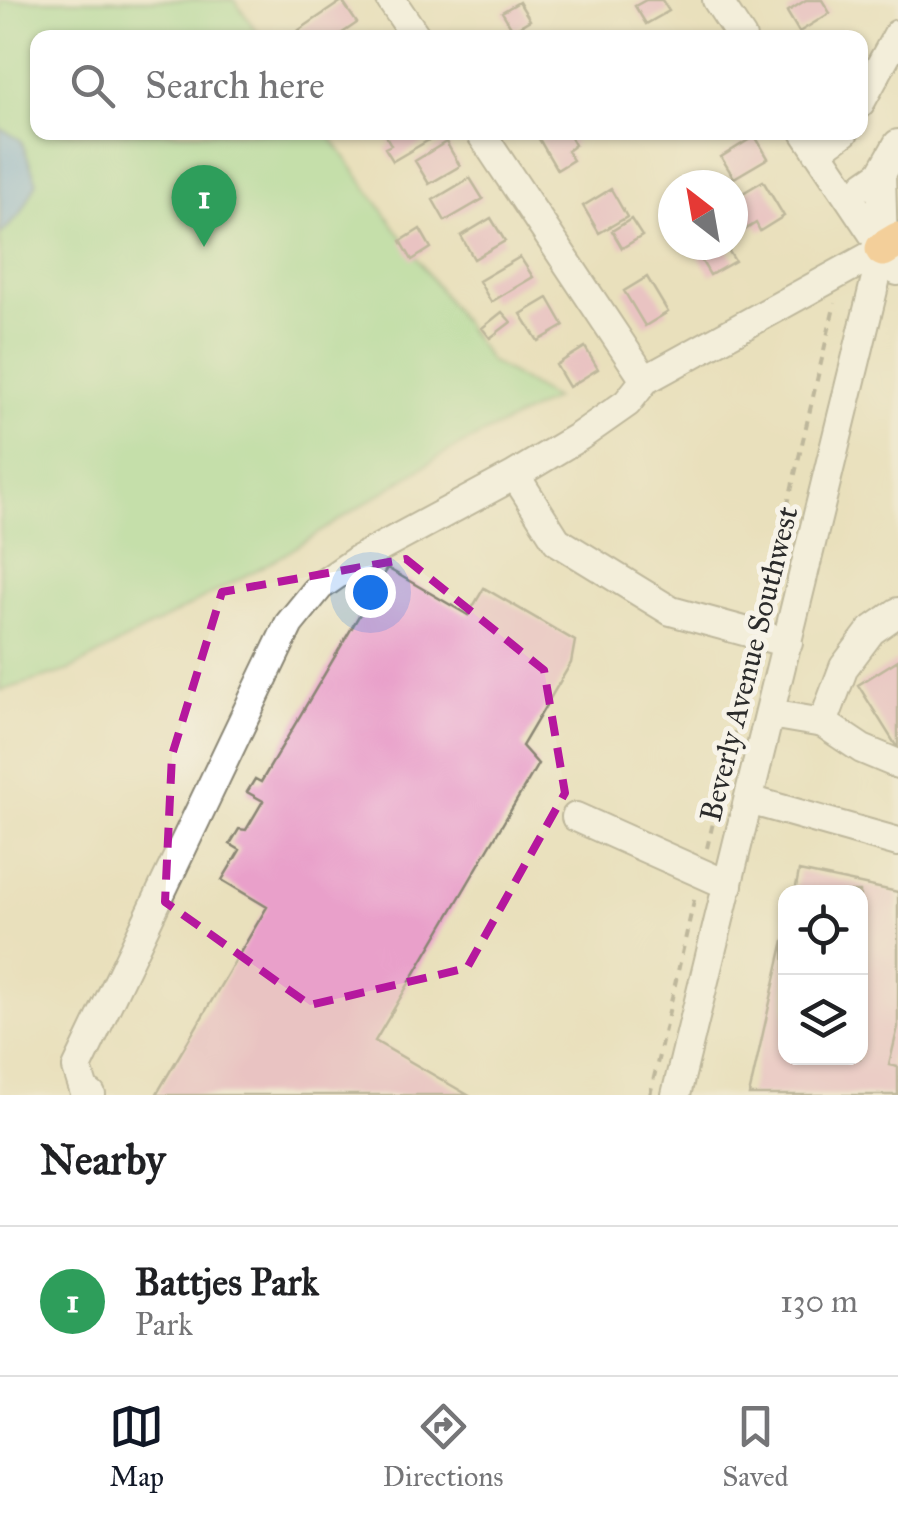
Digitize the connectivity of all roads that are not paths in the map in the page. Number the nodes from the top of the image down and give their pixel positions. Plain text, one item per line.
1 (392, 0) edge
2 (717, 0) edge
3 (411, 30) edge
4 (737, 30) edge
5 (898, 34) edge
6 (868, 88) edge
7 (485, 140) edge
8 (811, 142) edge
9 (898, 144) edge
10 (881, 174) junction
11 (847, 196) junction
12 (893, 253) edge
13 (646, 380) junction
14 (516, 475) junction
15 (898, 612) edge
16 (788, 644) junction
17 (770, 714) junction
18 (823, 723) junction
19 (898, 764) edge
20 (749, 800) junction
21 (576, 816) dead end
22 (898, 842) edge
23 (728, 885) junction
24 (92, 1095) edge
25 (676, 1095) edge

1 - 3 street
2 - 4 street
5 - 6 street
7 - 13 street
8 - 11 street
9 - 10 street
10 - 11 street
10 - 12 street, Beverly Avenue Southwest
11 - 12 street
12 - 13 street
12 - 16 street, Beverly Avenue Southwest
13 - 14 street
14 - 16 street
14 - 24 street
15 - 18 street
16 - 17 street, Beverly Avenue Southwest
17 - 18 street
17 - 20 street, Beverly Avenue Southwest
18 - 19 street
20 - 22 street
20 - 23 street, Beverly Avenue Southwest
21 - 23 street
23 - 25 street, Beverly Avenue Southwest

